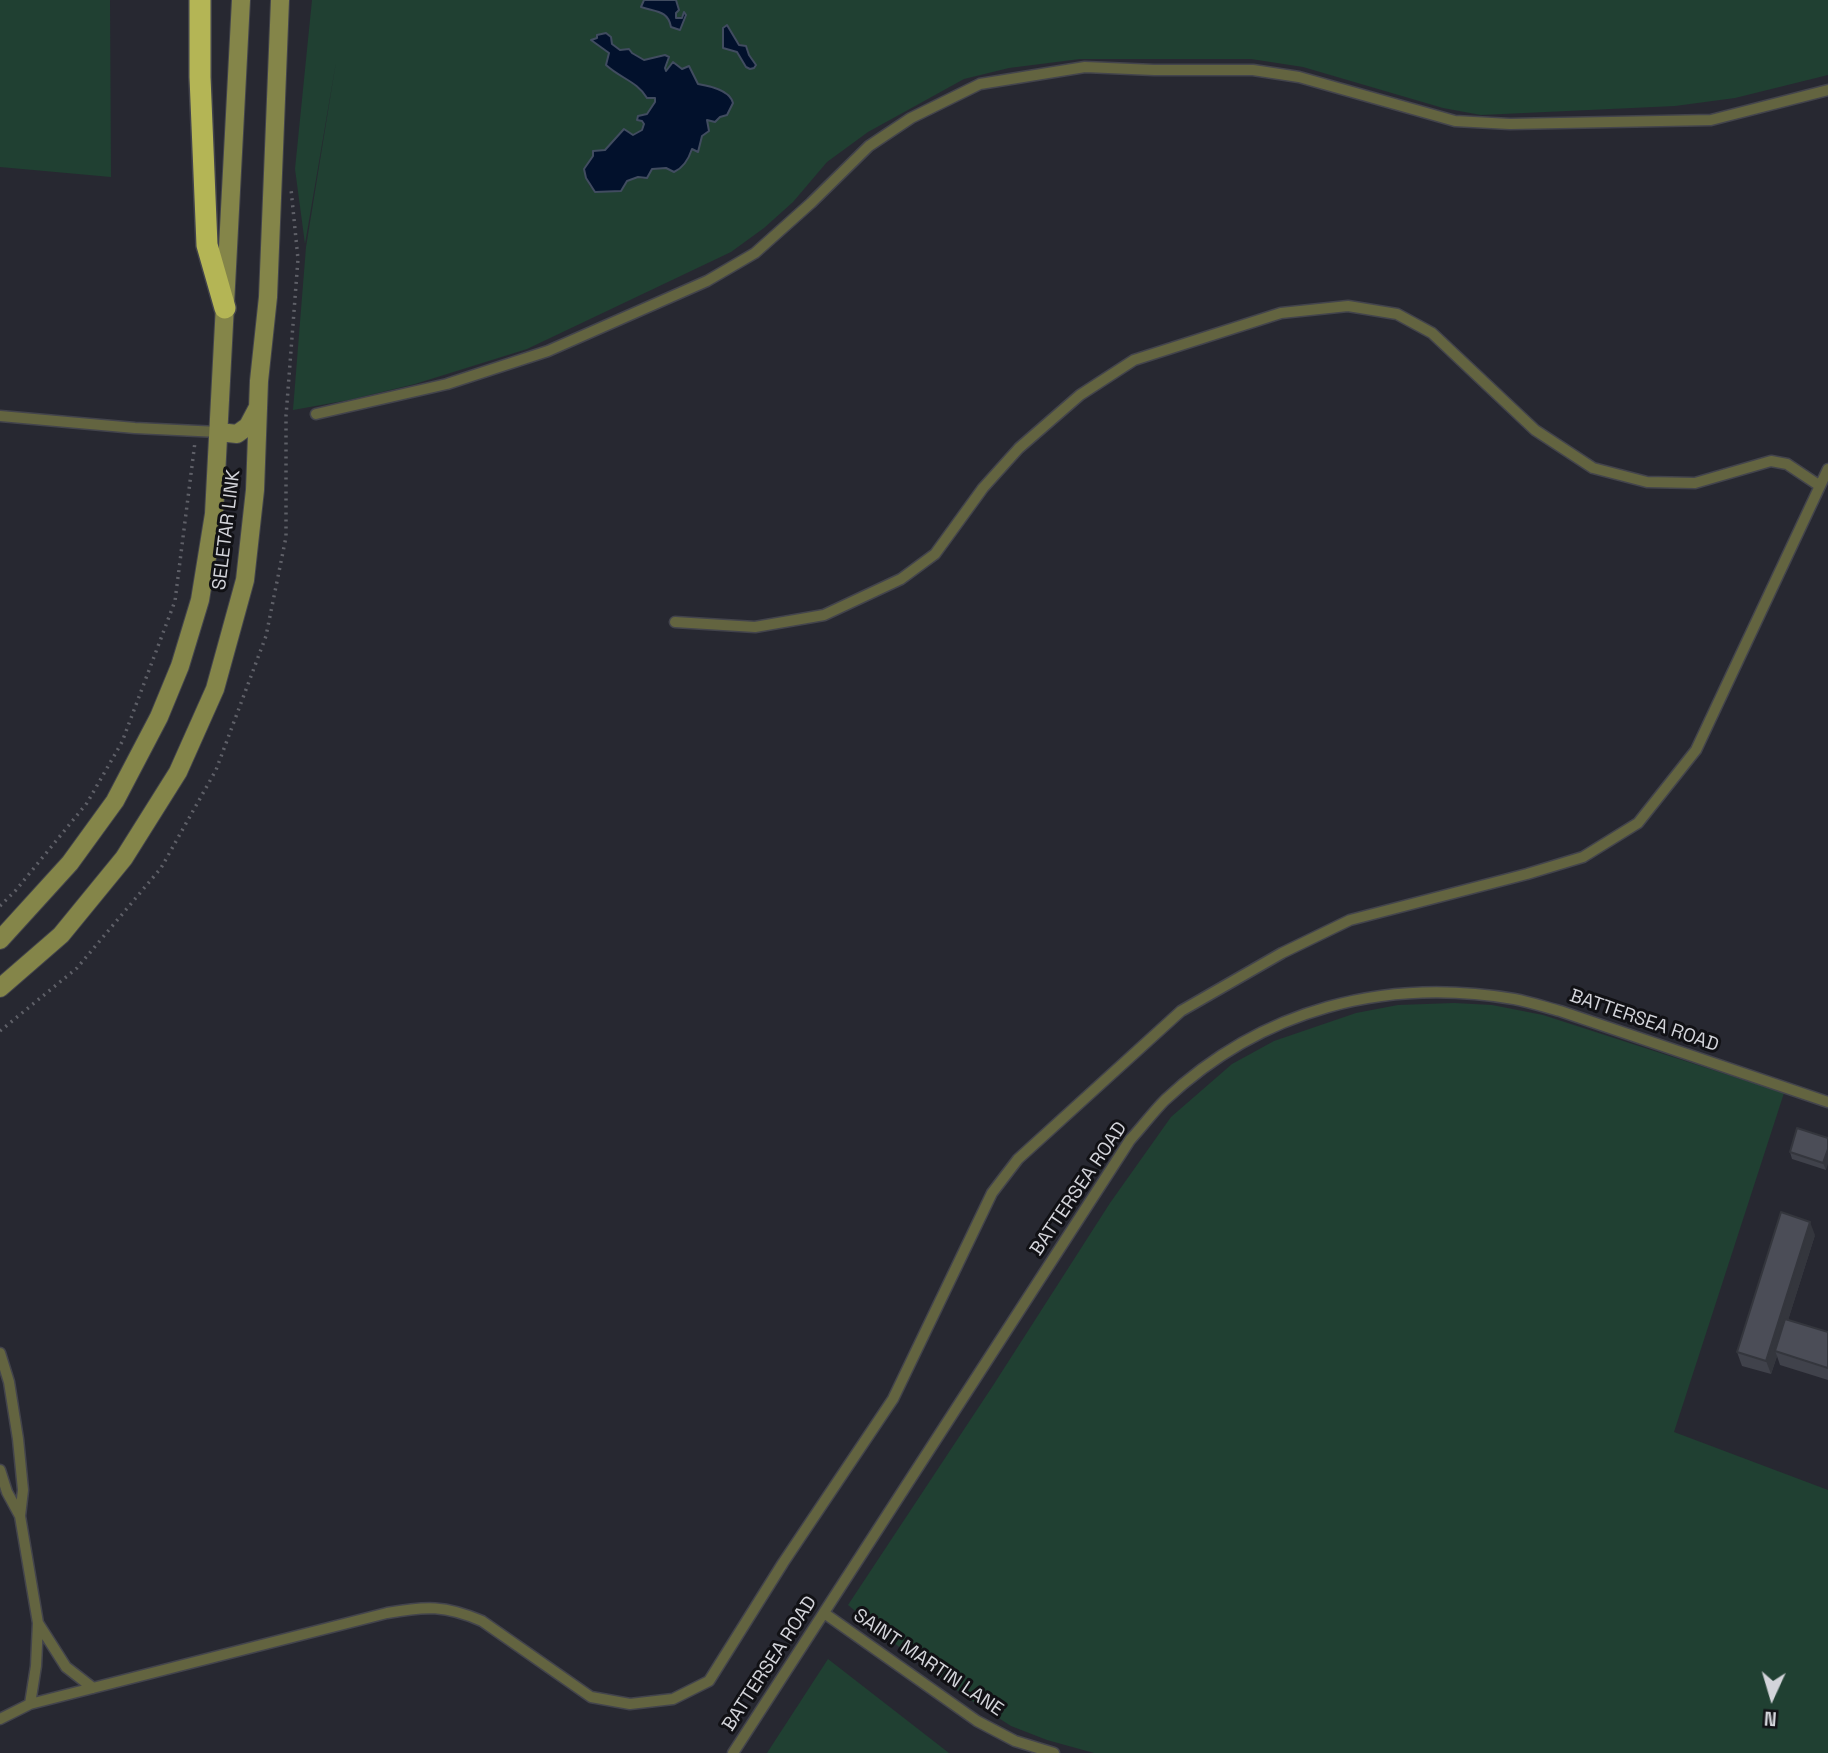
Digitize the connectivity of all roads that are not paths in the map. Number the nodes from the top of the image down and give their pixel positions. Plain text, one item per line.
1 (200, 0) edge
2 (241, 3) edge
3 (280, 4) edge
4 (1828, 90) edge
5 (225, 307) junction
6 (258, 405) junction
7 (316, 414) dead end
8 (0, 416) edge
9 (219, 432) junction
10 (1828, 468) edge
11 (1820, 485) junction
12 (675, 622) dead end
13 (0, 940) edge
14 (0, 988) edge
15 (1828, 1102) edge
16 (0, 1353) edge
17 (0, 1470) edge
18 (20, 1516) junction
19 (824, 1613) junction
20 (38, 1623) junction
21 (93, 1688) junction
22 (30, 1704) junction
23 (0, 1719) edge
24 (733, 1753) edge
25 (1054, 1753) edge

1 - 5 highway
2 - 5 main road, SELETAR LINK
3 - 6 main road, SELETAR LINK
4 - 7 lane
5 - 9 main road, SELETAR LINK
6 - 9 main road
6 - 14 main road, SELETAR LINK
8 - 9 lane
9 - 13 main road, SELETAR LINK
10 - 11 lane
11 - 12 lane
11 - 21 lane
15 - 19 lane, BATTERSEA ROAD
16 - 18 lane
17 - 18 lane
18 - 20 lane
19 - 24 lane, BATTERSEA ROAD
19 - 25 lane, SAINT MARTIN LANE
20 - 21 lane
20 - 22 lane
21 - 22 lane
22 - 23 lane

